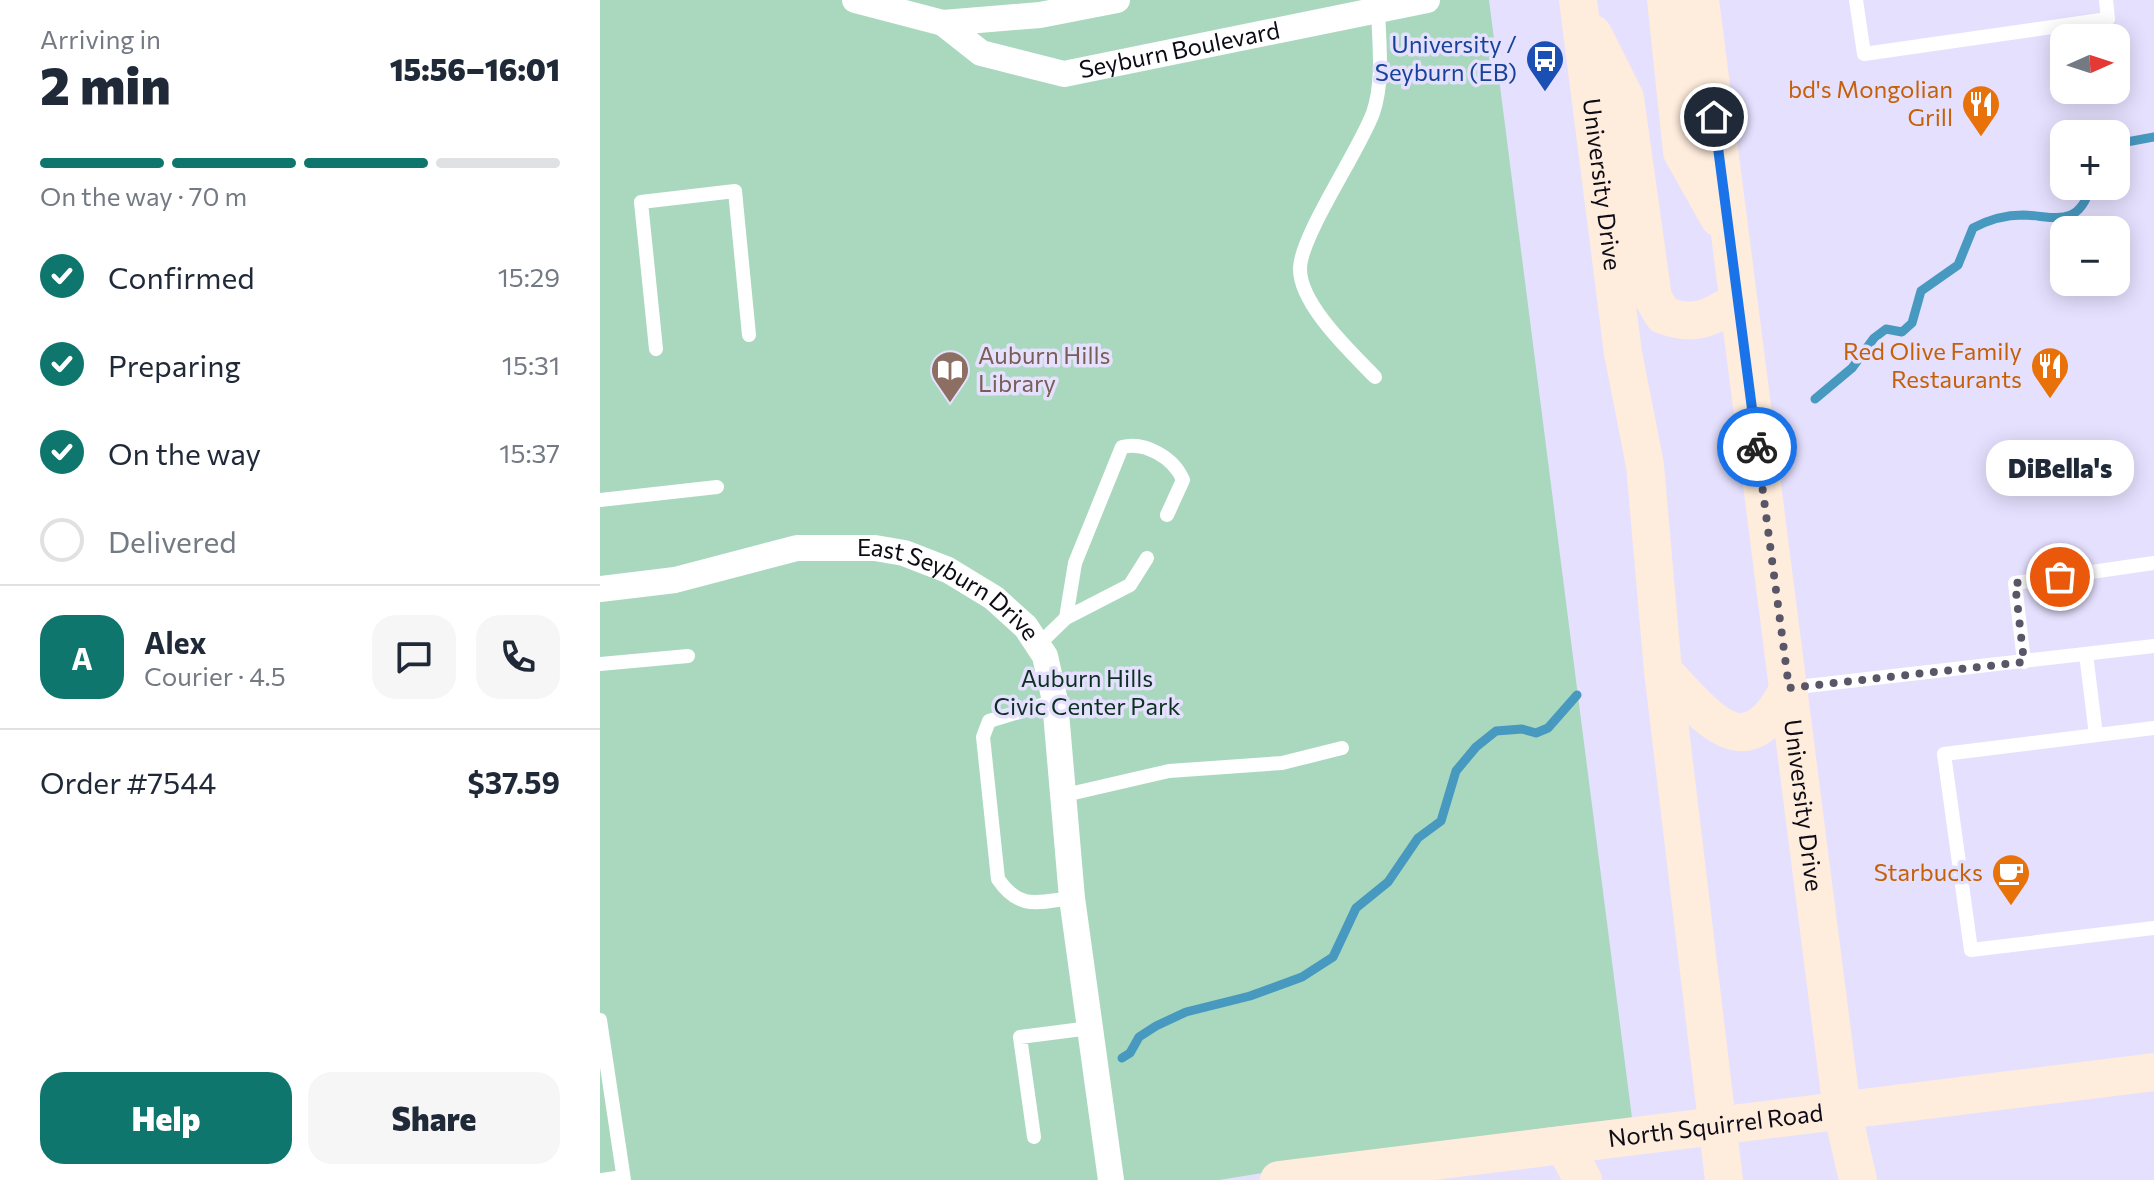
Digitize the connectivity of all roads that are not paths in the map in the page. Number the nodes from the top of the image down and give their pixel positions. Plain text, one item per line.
1 (855, 0) edge
2 (1117, 0) edge
3 (1427, 0) edge
4 (1666, 0) edge
5 (1700, 0) edge
6 (1856, 0) edge
7 (2106, 0) edge
8 (1377, 5) edge
9 (1579, 5) edge
10 (943, 23) junction
11 (1729, 234) junction
12 (1737, 302) junction
13 (749, 335) dead end
14 (656, 349) dead end
15 (1375, 377) dead end
16 (717, 487) dead end
17 (600, 500) edge
18 (1167, 515) dead end
19 (1147, 558) dead end
20 (2154, 563) edge
21 (600, 589) edge
22 (1066, 618) junction
23 (1039, 644) junction
24 (2154, 646) edge
25 (2086, 654) junction
26 (688, 656) dead end
27 (2024, 662) junction
28 (600, 664) edge
29 (1663, 671) junction
30 (1789, 688) junction
31 (1055, 701) junction
32 (2154, 728) edge
33 (2096, 735) junction
34 (1342, 748) dead end
35 (1065, 795) junction
36 (1072, 898) junction
37 (2154, 928) edge
38 (600, 1020) edge
39 (1090, 1028) junction
40 (2154, 1072) edge
41 (1842, 1110) junction
42 (1719, 1126) junction
43 (1034, 1137) dead end
44 (1564, 1145) junction
45 (623, 1178) edge
46 (602, 1180) edge
47 (1111, 1180) edge
48 (1279, 1180) edge
49 (1583, 1180) edge
50 (1724, 1180) edge
51 (1858, 1180) edge

1 - 10 street, Seyburn Boulevard
2 - 10 street, Seyburn Boulevard
3 - 8 street, Seyburn Boulevard
4 - 11 main road
5 - 11 main road, University Drive
6 - 7 lane
8 - 10 street, Seyburn Boulevard
8 - 15 lane
9 - 12 main road
9 - 29 main road, University Drive
11 - 12 main road, University Drive
12 - 30 main road, University Drive
13 - 14 lane
16 - 17 lane
18 - 22 lane
19 - 22 lane
20 - 27 lane
21 - 23 street, East Seyburn Drive
22 - 23 lane
23 - 31 street, East Seyburn Drive
24 - 25 lane
25 - 27 lane
25 - 33 lane
26 - 28 lane
27 - 30 lane
29 - 30 main road
29 - 42 main road, University Drive
30 - 41 main road, University Drive
31 - 35 street, East Seyburn Drive
31 - 36 lane
32 - 33 lane
33 - 37 lane
34 - 35 lane
35 - 36 street, East Seyburn Drive
36 - 39 street, East Seyburn Drive
38 - 45 lane
39 - 43 lane
39 - 47 street, East Seyburn Drive
40 - 41 main road, North Squirrel Road
41 - 42 main road, North Squirrel Road
41 - 51 main road, University Drive
42 - 44 main road, North Squirrel Road
42 - 50 main road, University Drive
44 - 48 main road, North Squirrel Road
44 - 49 main road
45 - 46 lane

